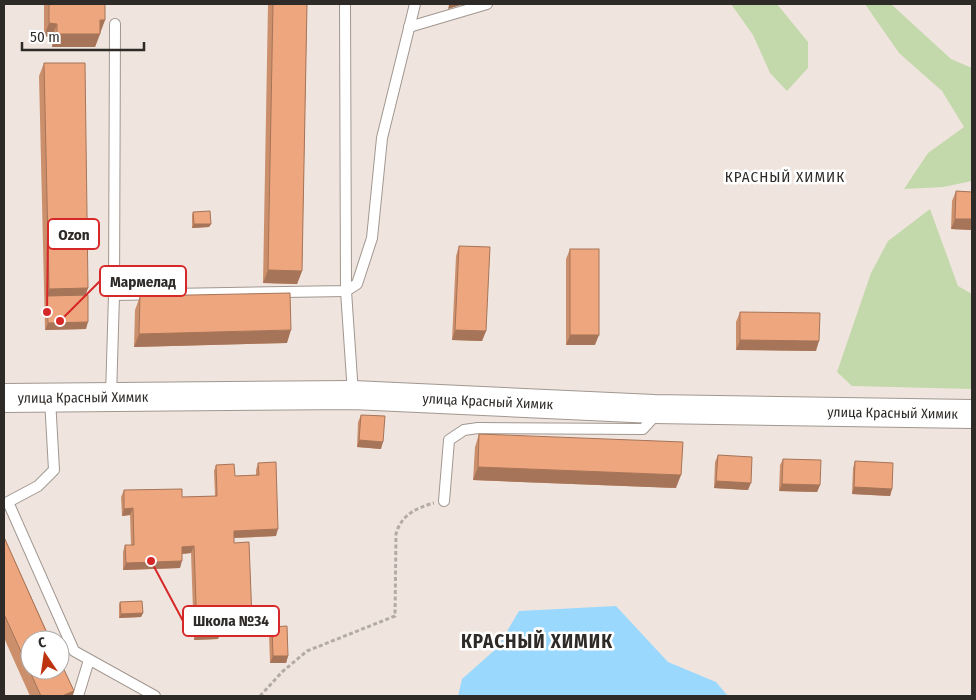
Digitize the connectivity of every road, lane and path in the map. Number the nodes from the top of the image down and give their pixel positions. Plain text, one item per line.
1 (345, 4) edge
2 (415, 4) edge
3 (486, 4) edge
4 (115, 24) dead end
5 (409, 27) junction
6 (346, 291) junction
7 (114, 295) junction
8 (353, 394) junction
9 (111, 397) junction
10 (4, 398) edge
11 (50, 399) junction
12 (654, 409) junction
13 (972, 414) edge
14 (444, 501) joint
15 (89, 660) junction
16 (78, 696) edge
17 (155, 696) edge
18 (260, 696) edge

1 - 6 lane
2 - 5 lane
3 - 5 lane
4 - 7 lane
5 - 6 lane
6 - 7 lane
6 - 8 lane
7 - 9 lane
8 - 9 street, улица Красный Химик
8 - 12 street, улица Красный Химик
9 - 11 street, улица Красный Химик
10 - 11 street, улица Красный Химик
11 - 15 lane
12 - 13 street, улица Красный Химик
12 - 14 lane
14 - 18 path
15 - 16 lane
15 - 17 lane

